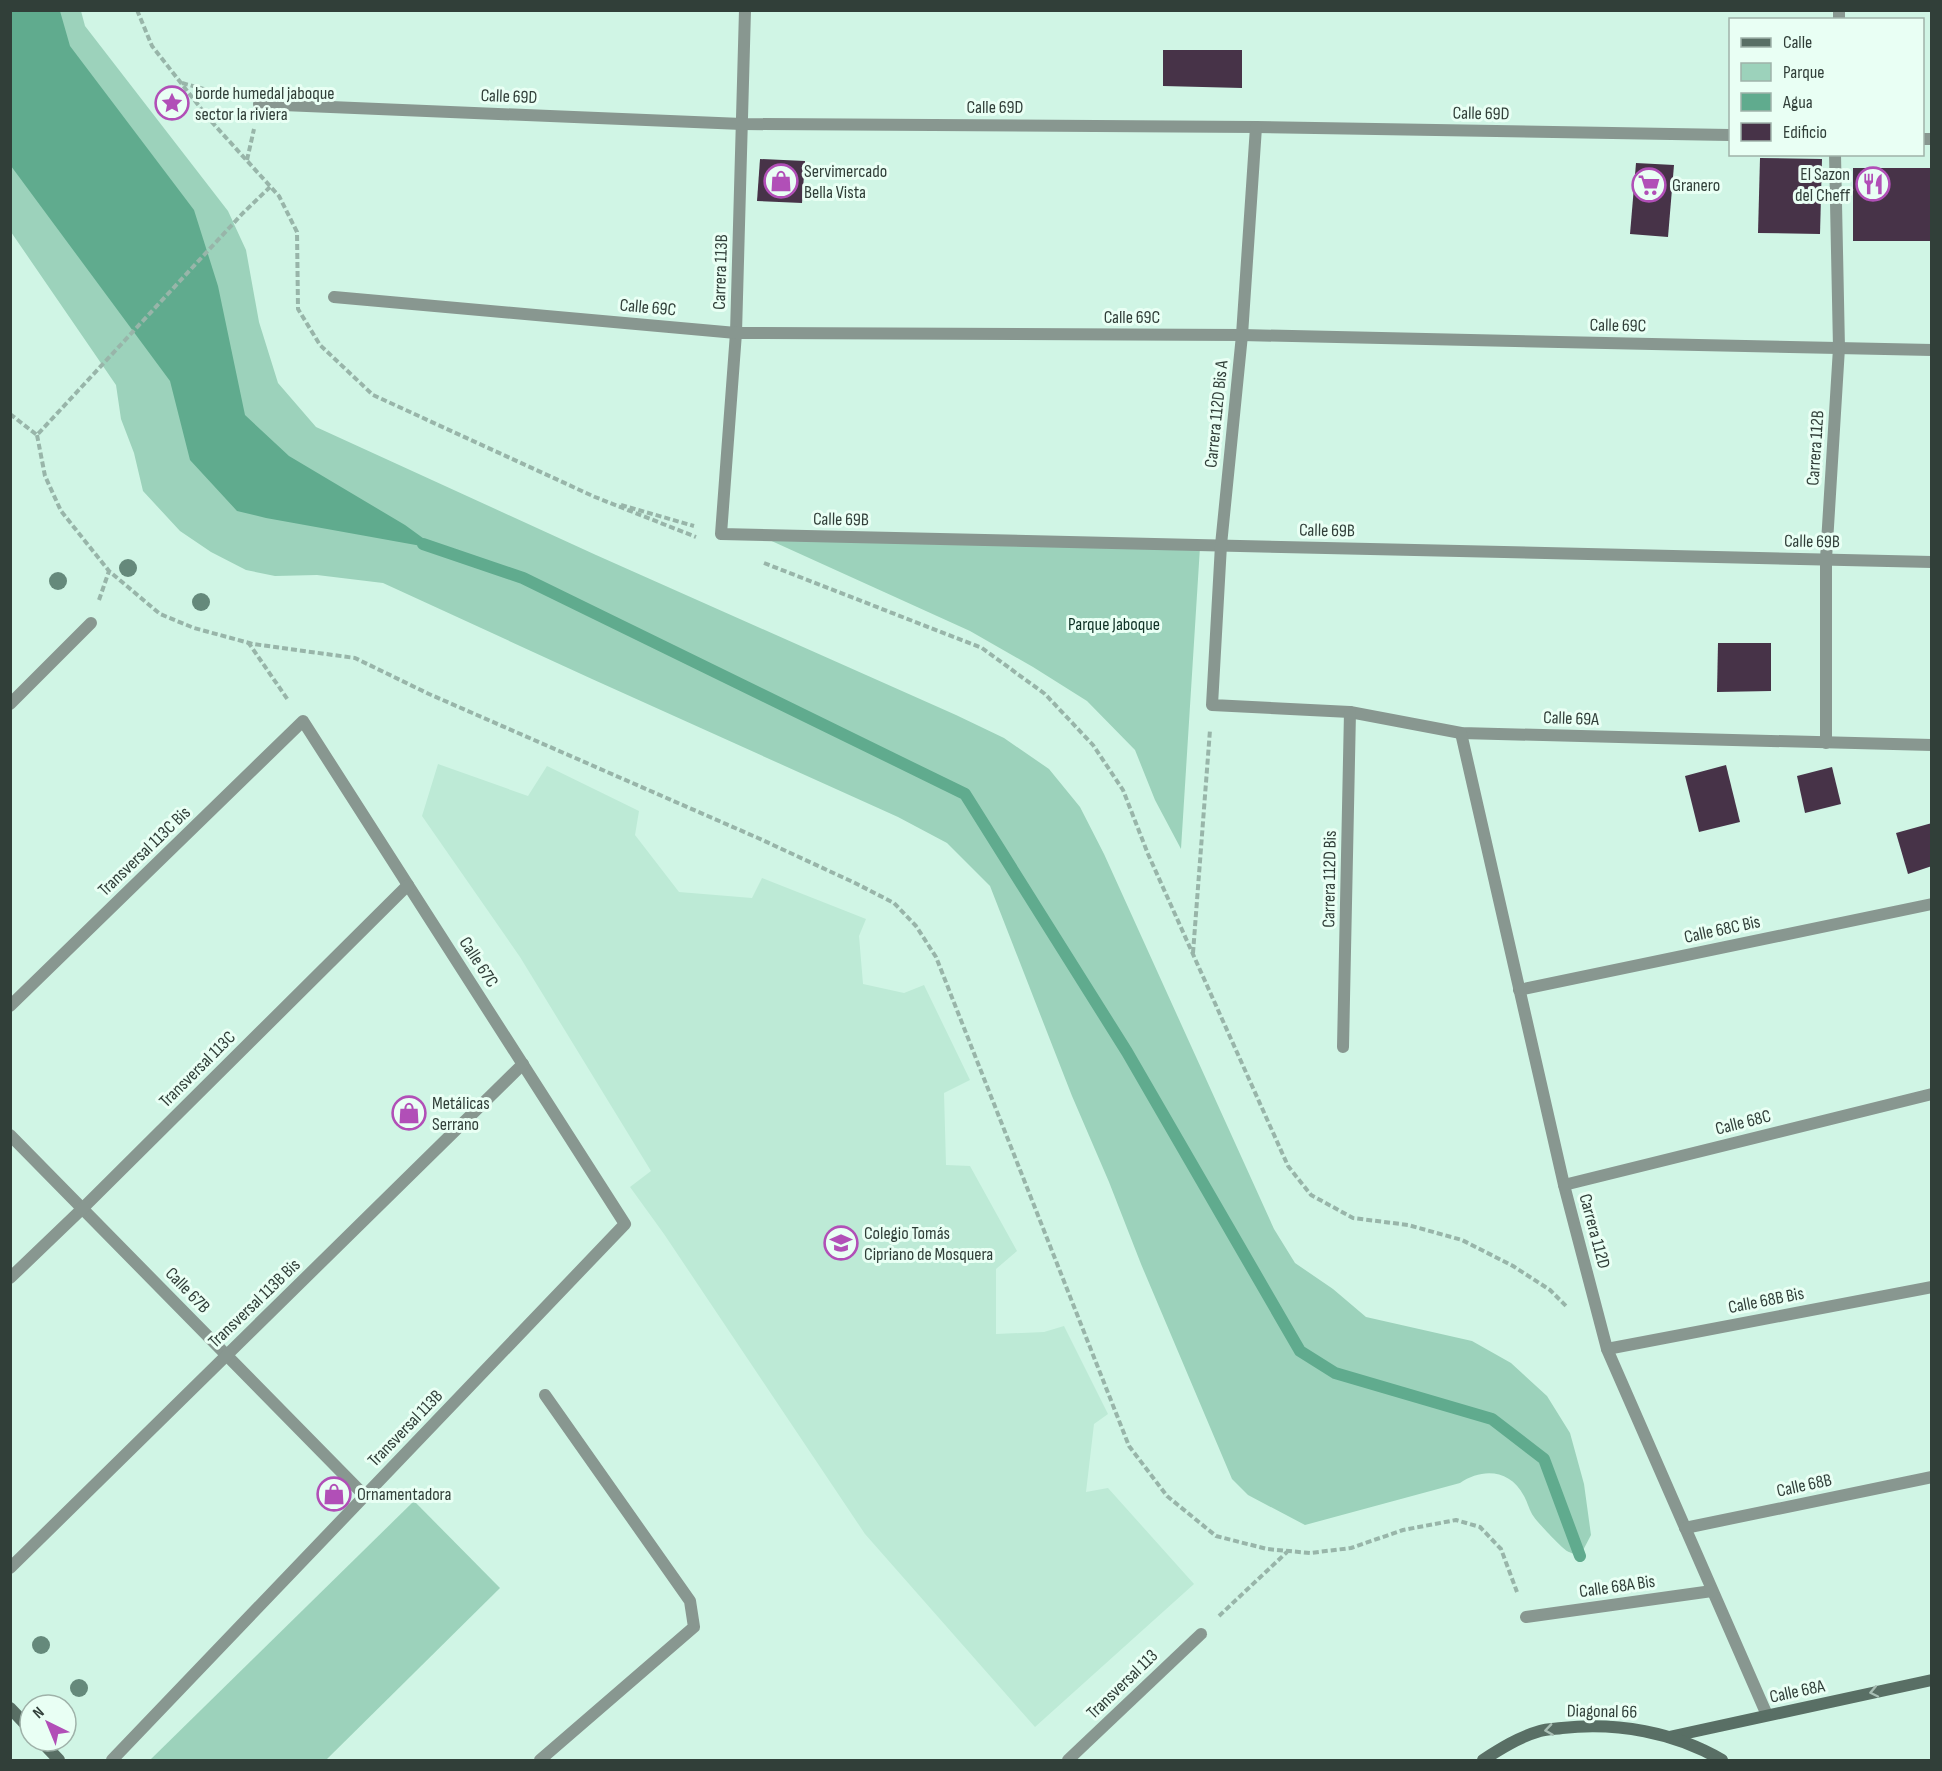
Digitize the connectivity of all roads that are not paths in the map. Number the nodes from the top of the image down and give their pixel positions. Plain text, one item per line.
1 (746, 10) edge
2 (259, 104) road end
3 (742, 124) junction
4 (1256, 127) junction
5 (1729, 135) edge
6 (1835, 156) edge
7 (334, 297) dead end
8 (736, 333) junction
9 (1242, 335) junction
10 (1839, 348) junction
11 (1932, 350) edge
12 (721, 534) joint
13 (1221, 545) junction
14 (1826, 559) junction
15 (1932, 562) edge
16 (91, 623) dead end
17 (10, 704) edge
18 (1212, 705) joint
19 (1350, 712) junction
20 (303, 721) joint
21 (1461, 733) junction
22 (1826, 743) junction
23 (1932, 745) edge
24 (408, 885) junction
25 (1932, 904) edge
26 (1519, 990) junction
27 (10, 1006) edge
28 (1343, 1047) dead end
29 (523, 1064) junction
30 (1932, 1094) edge
31 (10, 1135) edge
32 (1564, 1185) junction
33 (83, 1208) junction
34 (625, 1224) joint
35 (10, 1278) edge
36 (1932, 1287) edge
37 (1607, 1349) junction
38 (227, 1355) junction
39 (545, 1395) dead end
40 (1932, 1477) edge
41 (365, 1496) junction
42 (1685, 1528) junction
43 (10, 1569) edge
44 (1712, 1591) junction
45 (1526, 1617) road end
46 (1201, 1634) road end
47 (1932, 1680) edge
48 (1767, 1715) junction
49 (1670, 1737) junction
50 (112, 1761) edge
51 (540, 1761) edge
52 (1068, 1761) edge
53 (1483, 1761) edge
54 (1722, 1761) edge

1 - 3 street, Carrera 113B
2 - 3 street, Calle 69D
3 - 4 street, Calle 69D
3 - 8 street, Carrera 113B
4 - 5 street, Calle 69D
4 - 9 street, Carrera 112D Bis A
6 - 10 street, Carrera 112B
7 - 8 street, Calle 69C
8 - 9 street, Calle 69C
8 - 12 street, Carrera 113B
9 - 10 street, Calle 69C
9 - 13 street, Carrera 112D Bis A
10 - 11 street, Calle 69C
10 - 14 street, Carrera 112B
12 - 13 street, Calle 69B
13 - 14 street, Calle 69B
13 - 18 street, Carrera 112D Bis A
14 - 15 street, Calle 69B
14 - 22 street, Carrera 112B
16 - 17 street
18 - 19 street, Calle 69A
19 - 21 street, Calle 69A
19 - 28 street, Carrera 112D Bis
20 - 24 street, Calle 67C
20 - 27 street, Transversal 113C Bis
21 - 22 street, Calle 69A
21 - 26 street, Carrera 112D
22 - 23 street, Calle 69A
24 - 29 street, Calle 67C
24 - 33 street, Transversal 113C
25 - 26 street, Calle 68C Bis
26 - 32 street, Carrera 112D
29 - 34 street, Calle 67C
29 - 38 street, Transversal 113B Bis
30 - 32 street, Calle 68C
31 - 33 street, Calle 67B
32 - 37 street, Carrera 112D
33 - 35 street, Transversal 113C
33 - 38 street, Calle 67B
34 - 41 street, Transversal 113B
36 - 37 street, Calle 68B Bis
37 - 42 street, Carrera 112D
38 - 41 street, Calle 67B
38 - 43 street, Transversal 113B Bis
39 - 51 street
40 - 42 street, Calle 68B
41 - 50 street, Transversal 113B
42 - 44 street, Carrera 112D
44 - 45 street, Calle 68A Bis
44 - 48 street, Carrera 112D
46 - 52 street, Transversal 113
47 -> 48 street, Calle 68A
48 - 49 street, Calle 68A
49 -> 53 street, Diagonal 66
49 - 54 street, Diagonal 66

